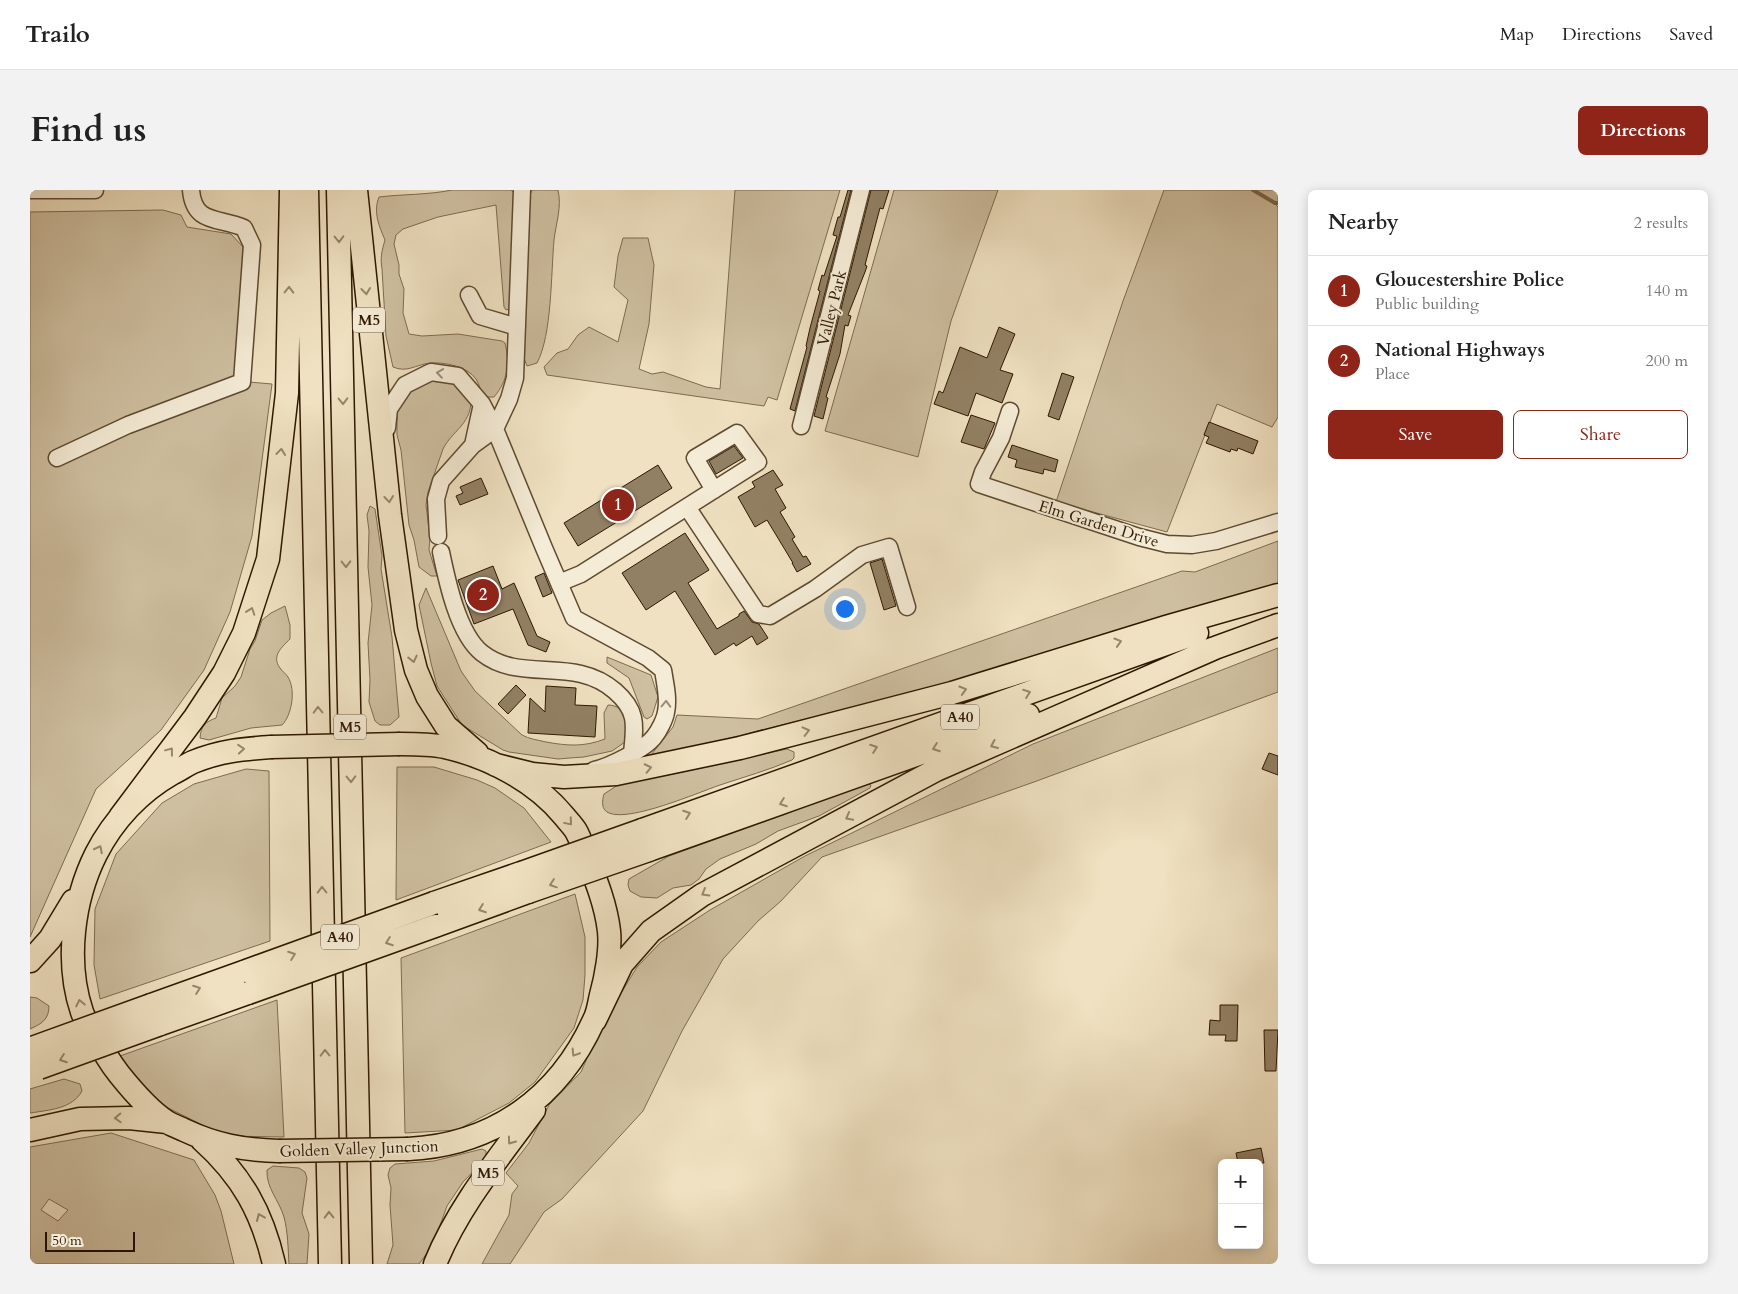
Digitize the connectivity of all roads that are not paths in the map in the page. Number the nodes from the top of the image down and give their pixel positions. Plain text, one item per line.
1 (32, 190) edge
2 (95, 190) edge
3 (191, 190) edge
4 (291, 190) edge
5 (307, 190) edge
6 (338, 190) edge
7 (356, 190) edge
8 (522, 190) edge
9 (861, 190) edge
10 (469, 295) dead end
11 (517, 327) junction
12 (482, 404) junction
13 (1010, 411) dead end
14 (801, 426) dead end
15 (495, 429) junction
16 (473, 445) junction
17 (384, 450) junction
18 (57, 458) dead end
19 (714, 490) dead end
20 (687, 507) junction
21 (1278, 522) edge
22 (559, 583) junction
23 (1278, 595) edge
24 (1278, 604) edge
25 (907, 607) dead end
26 (1278, 625) edge
27 (1215, 648) junction
28 (632, 753) junction
29 (491, 763) junction
30 (564, 777) junction
31 (120, 817) junction
32 (645, 840) junction
33 (525, 883) junction
34 (83, 886) junction
35 (30, 961) edge
36 (155, 1015) junction
37 (595, 1020) junction
38 (33, 1059) edge
39 (550, 1087) junction
40 (167, 1122) junction
41 (30, 1130) edge
42 (198, 1136) junction
43 (274, 1264) edge
44 (330, 1264) edge
45 (361, 1264) edge
46 (435, 1264) edge

1 - 2 street
3 - 18 street
31 -> 4 highway
44 -> 5 highway, M5
6 -> 45 highway, M5
7 -> 17 highway, M5
8 - 11 street
9 - 14 street, Valley Park
10 - 11 street
11 - 15 street
12 - 15 street
12 - 16 street
12 -> 17 street
13 - 21 street, Elm Garden Drive
15 - 16 street
15 - 22 street
16 - 28 street
17 -> 29 highway, M5
19 - 20 street
20 - 22 street
20 - 25 street
28 -> 22 street
30 -> 23 highway
32 -> 24 highway, A40
26 - 27 highway, A40
27 -> 32 highway, A40
27 -> 37 highway
28 - 30 street
29 - 30 highway
31 -> 29 highway, Golden Valley Junction, bridge
29 -> 37 highway, Golden Valley Junction
34 -> 31 highway, Golden Valley Junction
32 - 33 highway, A40, bridge
33 -> 36 highway, A40, bridge
36 -> 33 highway, A40, bridge
34 - 35 highway
40 -> 34 highway, Golden Valley Junction
36 - 38 highway, A40, bridge
37 -> 39 highway, Golden Valley Junction
39 - 42 highway, Golden Valley Junction, bridge
39 -> 46 highway, M5
40 -> 41 highway
40 - 42 highway, Golden Valley Junction
43 -> 42 highway

